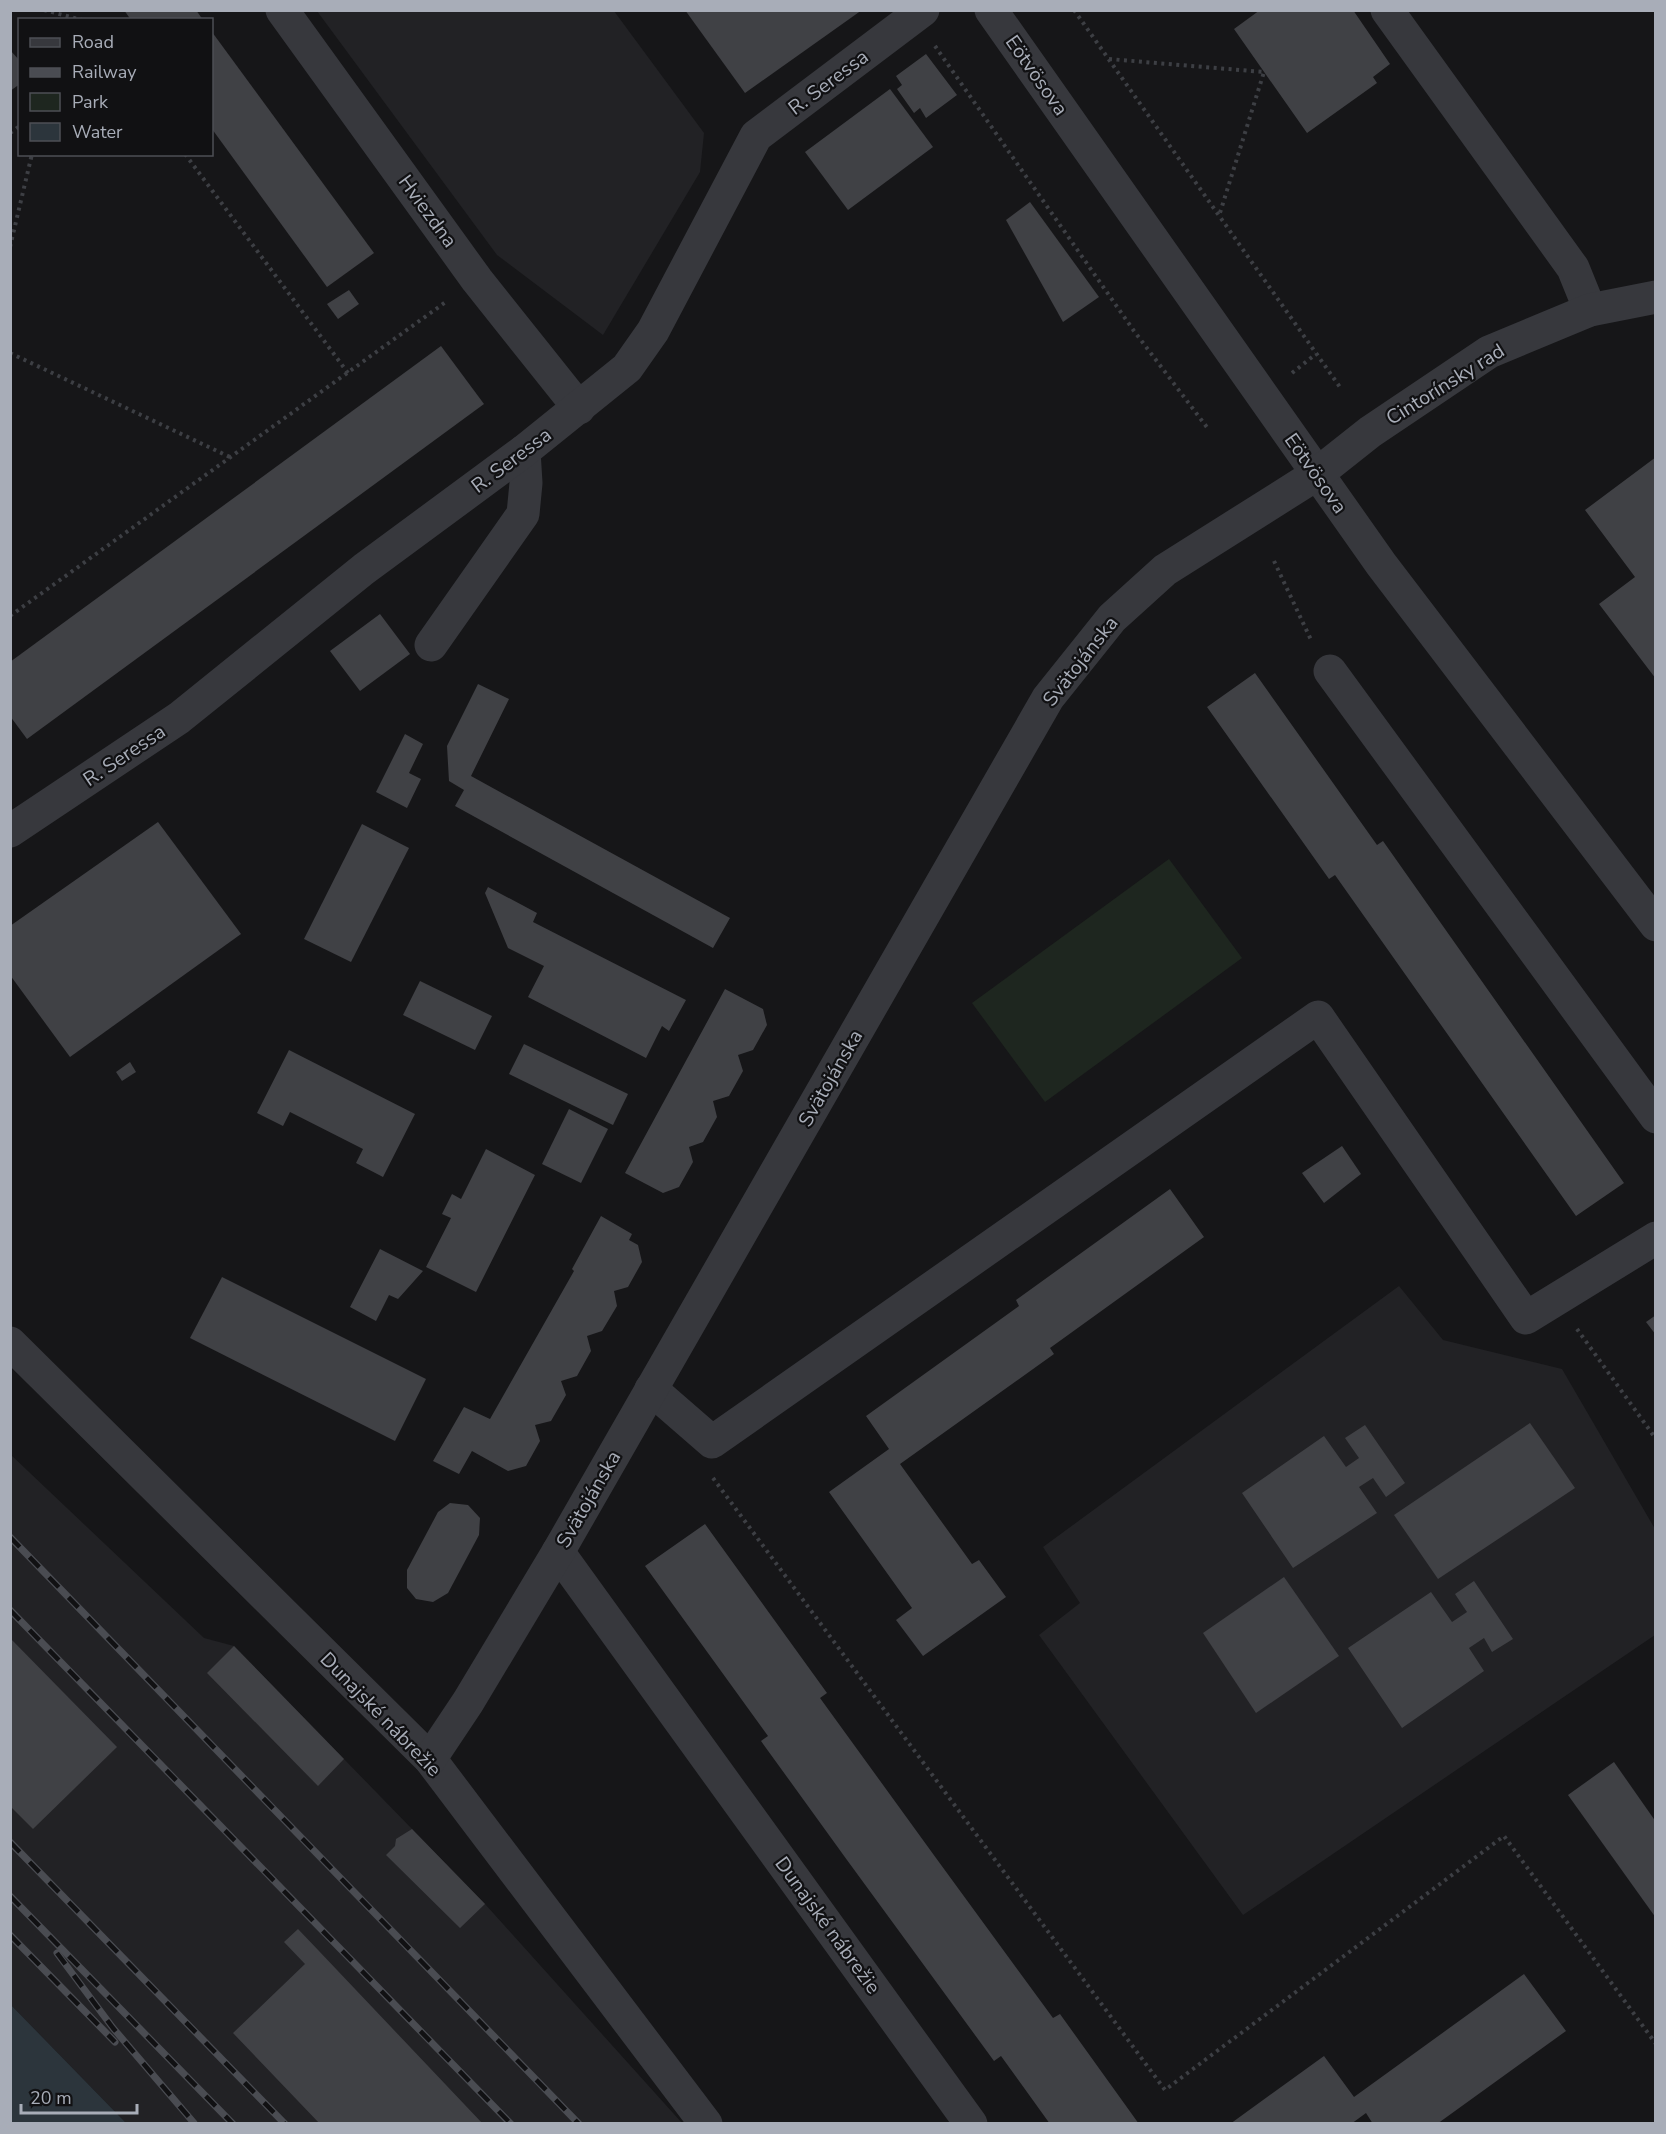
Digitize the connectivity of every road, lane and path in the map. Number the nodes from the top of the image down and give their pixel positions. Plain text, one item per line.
1 (44, 10) edge
2 (282, 10) edge
3 (923, 10) edge
4 (991, 10) edge
5 (1074, 10) edge
6 (1387, 10) edge
7 (60, 17) edge
8 (932, 43) dead end
9 (1109, 59) junction
10 (32, 156) edge
11 (186, 156) edge
12 (1219, 217) junction
13 (10, 247) edge
14 (477, 280) junction
15 (1656, 297) edge
16 (1590, 310) junction
17 (10, 352) edge
18 (1316, 354) junction
19 (348, 373) junction
20 (1292, 373) dead end
21 (1342, 390) dead end
22 (579, 408) junction
23 (1209, 430) dead end
24 (524, 451) junction
25 (232, 458) junction
26 (1317, 474) junction
27 (1274, 561) dead end
28 (10, 616) edge
29 (431, 645) dead end
30 (1330, 671) joint
31 (10, 831) edge
32 (1656, 925) edge
33 (1656, 1117) edge
34 (1656, 1238) edge
35 (1556, 1299) junction
36 (10, 1343) edge
37 (651, 1389) junction
38 (1656, 1439) edge
39 (712, 1442) junction
40 (558, 1552) junction
41 (429, 1760) junction
42 (1656, 2044) edge
43 (706, 2124) edge
44 (971, 2124) edge

1 - 7 path
2 - 14 street, Hviezdna
3 - 22 street, R. Seressa
4 - 26 street, Eötvösova
5 - 9 path
6 - 16 street
8 - 23 path
9 - 12 path
9 - 12 path
10 - 13 path
11 - 19 path
12 - 18 path
14 - 19 path
14 - 22 street, Hviezdna
15 - 16 street, Cintorínsky rad
16 - 26 street, Cintorínsky rad
17 - 25 path
18 - 20 path
18 - 21 path
19 - 25 path
22 - 24 street, R. Seressa
24 - 29 street
24 - 31 street, R. Seressa
25 - 28 path
26 - 32 street, Eötvösova
26 - 37 street, Svätojánska
27 - 30 path
30 - 33 street
34 - 35 street
35 - 38 path
35 - 39 street
36 - 41 street, Dunajské nábrežie
37 - 39 street
37 - 40 street, Svätojánska
39 - 42 path
40 - 41 street, Svätojánska
40 - 44 street, Dunajské nábrežie
41 - 43 street, Dunajské nábrežie

